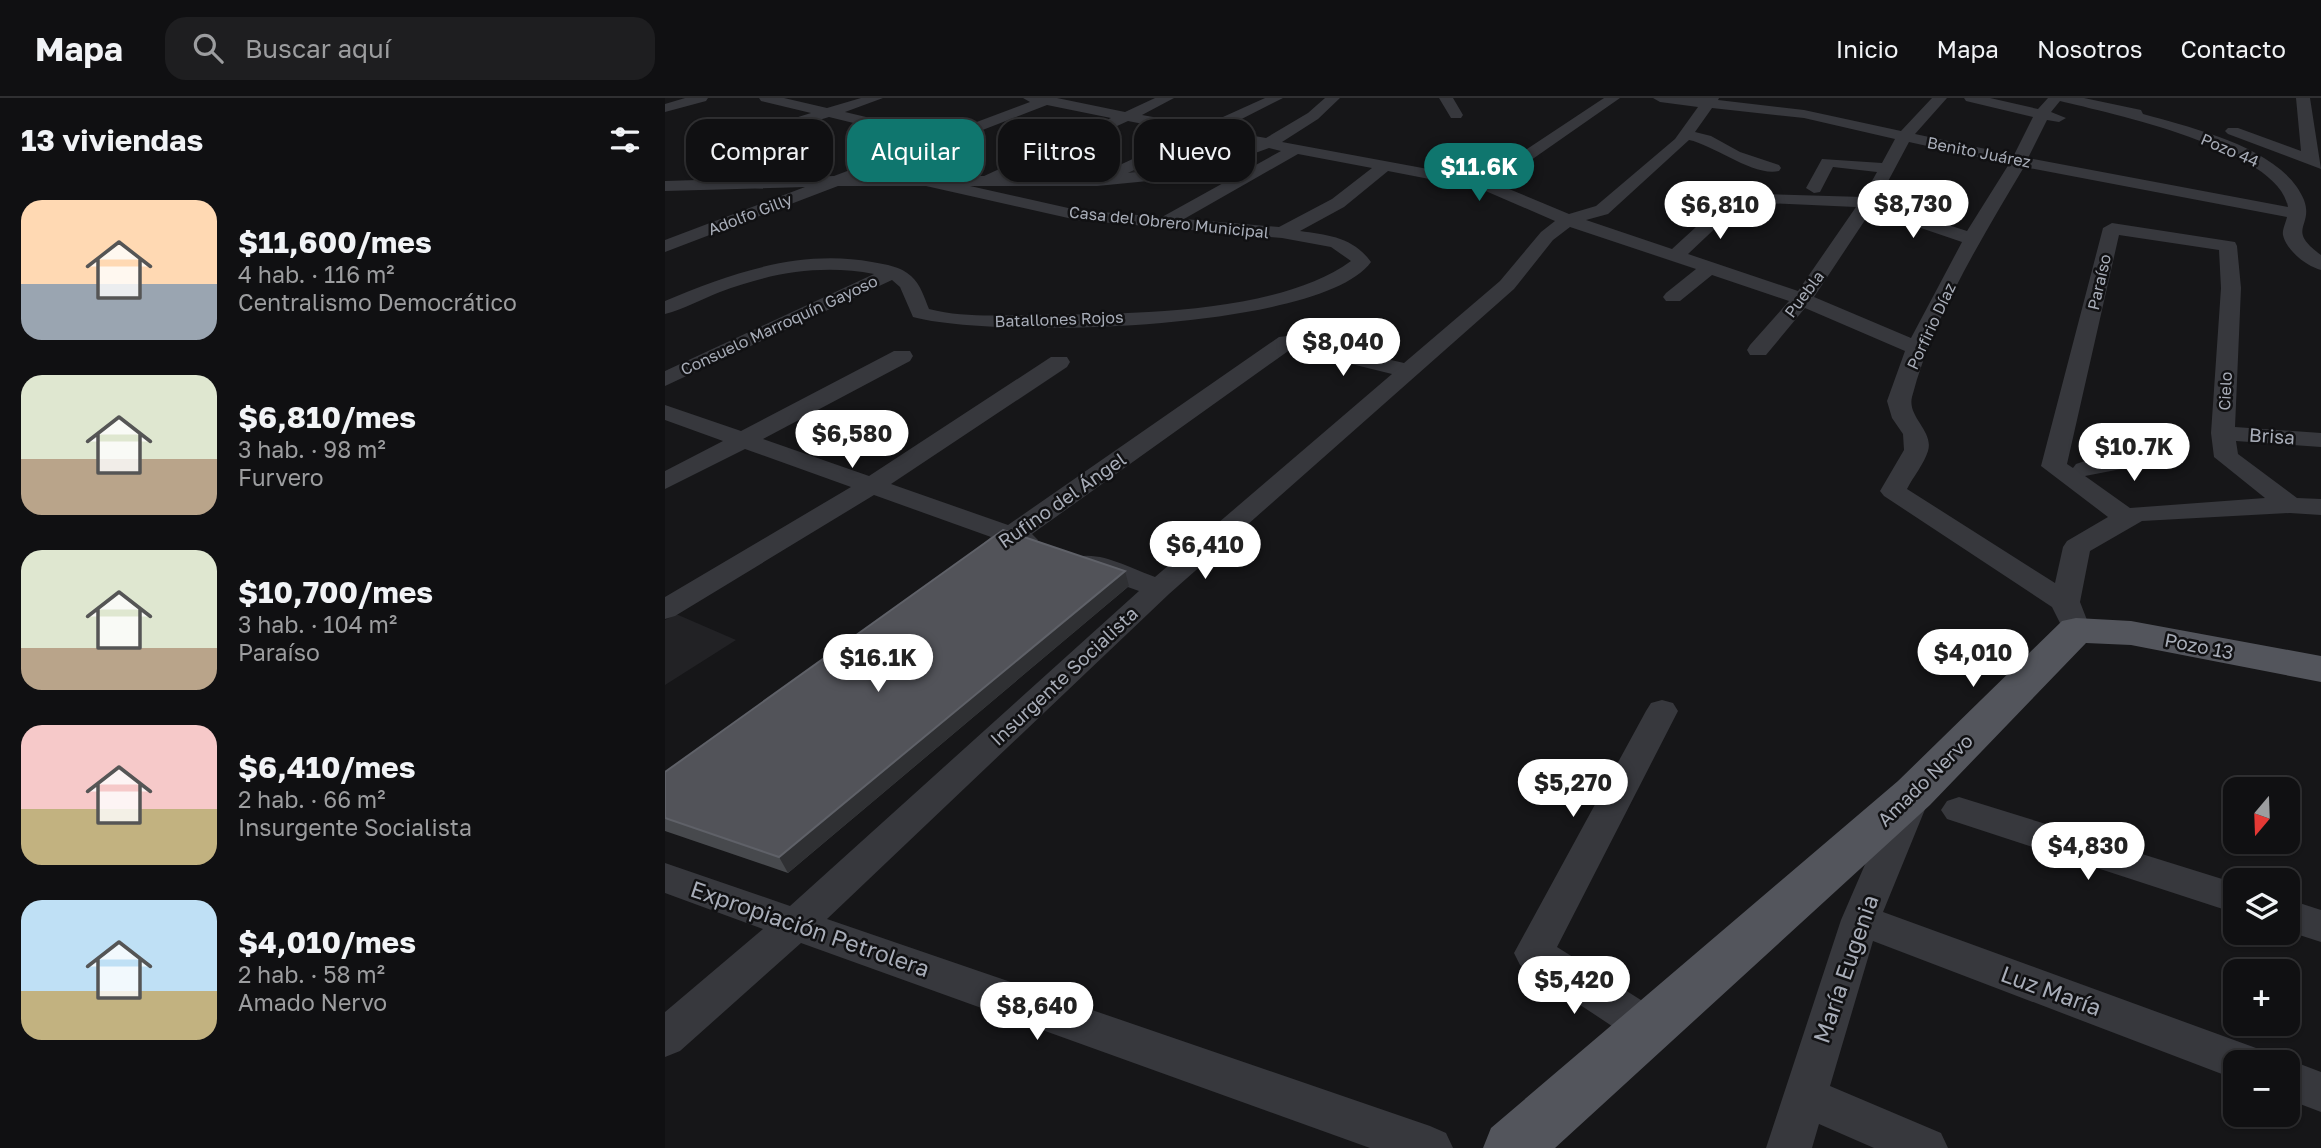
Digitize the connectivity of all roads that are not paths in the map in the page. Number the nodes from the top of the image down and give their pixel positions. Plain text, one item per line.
1 (701, 98) edge
2 (766, 98) edge
3 (876, 98) edge
4 (1167, 98) edge
5 (1276, 98) edge
6 (1333, 98) edge
7 (1446, 98) edge
8 (1613, 98) edge
9 (1660, 98) edge
10 (1823, 98) edge
11 (1940, 98) edge
12 (1971, 98) edge
13 (2055, 98) edge
14 (2063, 98) edge
15 (2303, 98) edge
16 (1042, 99) edge
17 (1709, 101) edge
18 (665, 108) edge
19 (1237, 111) junction
20 (2116, 111) junction
21 (828, 113) junction
22 (1804, 114) junction
23 (2042, 114) junction
24 (1456, 115) dead end
25 (1123, 117) junction
26 (808, 119) edge
27 (854, 119) edge
28 (1134, 119) edge
29 (1224, 119) edge
30 (2299, 119) junction
31 (2321, 122) edge
32 (984, 123) edge
33 (2078, 123) dead end
34 (1684, 135) junction
35 (1905, 137) junction
36 (1255, 141) edge
37 (1269, 144) junction
38 (1295, 148) junction
39 (2019, 161) junction
40 (2316, 161) edge
41 (1386, 165) junction
42 (1773, 168) dead end
43 (1887, 168) junction
44 (847, 176) edge
45 (1120, 178) edge
46 (984, 180) edge
47 (834, 181) junction
48 (956, 182) edge
49 (1090, 182) edge
50 (930, 183) junction
51 (1485, 185) junction
52 (665, 186) edge
53 (1814, 188) dead end
54 (1867, 203) junction
55 (1037, 205) junction
56 (2297, 214) junction
57 (1568, 220) junction
58 (1163, 224) junction
59 (1282, 233) junction
60 (1972, 239) junction
61 (665, 246) edge
62 (2228, 246) joint
63 (1674, 257) junction
64 (1362, 261) joint
65 (2321, 264) edge
66 (1708, 269) junction
67 (894, 272) junction
68 (1673, 297) dead end
69 (1802, 299) junction
70 (665, 308) edge
71 (1917, 348) junction
72 (1758, 349) dead end
73 (902, 356) dead end
74 (1059, 362) dead end
75 (1408, 371) junction
76 (665, 379) edge
77 (665, 412) edge
78 (2223, 433) junction
79 (744, 440) junction
80 (2321, 440) edge
81 (2059, 449) junction
82 (2174, 452) dead end
83 (2085, 469) junction
84 (665, 481) edge
85 (871, 485) junction
86 (2290, 505) junction
87 (2321, 507) edge
88 (2133, 515) junction
89 (1011, 536) junction
90 (956, 575) edge
91 (1159, 588) junction
92 (665, 610) edge
93 (2071, 616) junction
94 (2321, 669) edge
95 (1662, 711) dead end
96 (1936, 802) junction
97 (665, 878) edge
98 (2223, 894) edge
99 (2300, 919) edge
100 (1860, 920) junction
101 (796, 924) junction
102 (2321, 926) edge
103 (1648, 1027) junction
104 (665, 1038) edge
105 (2223, 1055) edge
106 (2300, 1084) edge
107 (2321, 1092) edge
108 (1804, 1096) junction
109 (1430, 1148) edge
110 (1512, 1148) edge
111 (1789, 1148) edge
112 (1925, 1148) edge

1 - 18 street
2 - 21 street
3 - 21 street
4 - 25 street
5 - 19 street
6 - 37 street
7 - 24 street
8 - 51 street
9 - 17 street, Benito Juárez
10 - 22 street
11 - 35 street, Puebla
12 - 23 street
13 - 23 street, Porfirio Díaz
14 - 20 street
15 - 30 street
16 - 25 street
16 - 32 street, Adolfo Gilly
17 - 22 street, Benito Juárez
17 - 34 street, Insurgente Socialista
19 - 29 street
19 - 37 street
20 - 40 street
20 - 56 street, Pozo 44
21 - 26 street
21 - 27 street
22 - 35 street, Benito Juárez
23 - 33 street
23 - 39 street, Porfirio Díaz
25 - 28 street
25 - 46 street
30 - 31 street
30 - 40 street
34 - 42 street
34 - 57 street, Insurgente Socialista
35 - 39 street, Benito Juárez
35 - 43 street, Puebla
36 - 37 street
37 - 38 street
37 - 45 street
38 - 41 street
38 - 58 street
39 - 56 street, Benito Juárez
39 - 60 street, Porfirio Díaz
41 - 51 street
41 - 59 street
43 - 53 street
43 - 54 street, Puebla
44 - 47 street, Adolfo Gilly
47 - 50 street
47 - 52 street
47 - 61 street, Adolfo Gilly
48 - 50 street
49 - 55 street
50 - 55 street, Casa del Obrero Municipal
51 - 57 street
54 - 60 street
54 - 63 street
54 - 69 street, Puebla
55 - 58 street, Casa del Obrero Municipal
56 - 65 street, Pozo 44
57 - 63 street
57 - 75 street, Insurgente Socialista
58 - 59 street, Casa del Obrero Municipal
59 - 64 street, Casa del Obrero Municipal
60 - 71 street, Porfirio Díaz
62 - 78 street, Cielo
62 - 81 street, Paraíso
63 - 66 street
64 - 67 street, Batallones Rojos
66 - 68 street
66 - 69 street
67 - 70 street
67 - 76 street, Consuelo Marroquín Gayoso
69 - 71 street
69 - 72 street, Puebla
71 - 93 street, Porfirio Díaz
73 - 79 street
74 - 85 street
75 - 89 street, Rufino del Ángel
75 - 91 street, Insurgente Socialista
77 - 79 street
78 - 80 street, Brisa
78 - 86 street, Cielo
79 - 84 street
79 - 85 street
81 - 83 street
81 - 88 street, Paraíso
82 - 83 street
83 - 88 street
85 - 89 street
85 - 92 street
86 - 87 street
86 - 88 street
88 - 93 street
89 - 90 street, Rufino del Ángel
89 - 91 street
91 - 101 street, Insurgente Socialista
93 - 94 main road, Pozo 13
93 - 96 main road, Amado Nervo
95 - 103 street
96 - 98 street
96 - 100 street, María Eugenia
96 - 103 main road, Amado Nervo
97 - 101 street, Expropiación Petrolera
99 - 102 street
100 - 105 street, Luz María
100 - 108 street, María Eugenia
101 - 104 street, Insurgente Socialista
101 - 109 street, Expropiación Petrolera
103 - 110 main road, Amado Nervo
106 - 107 street
108 - 111 street, María Eugenia
108 - 112 street

